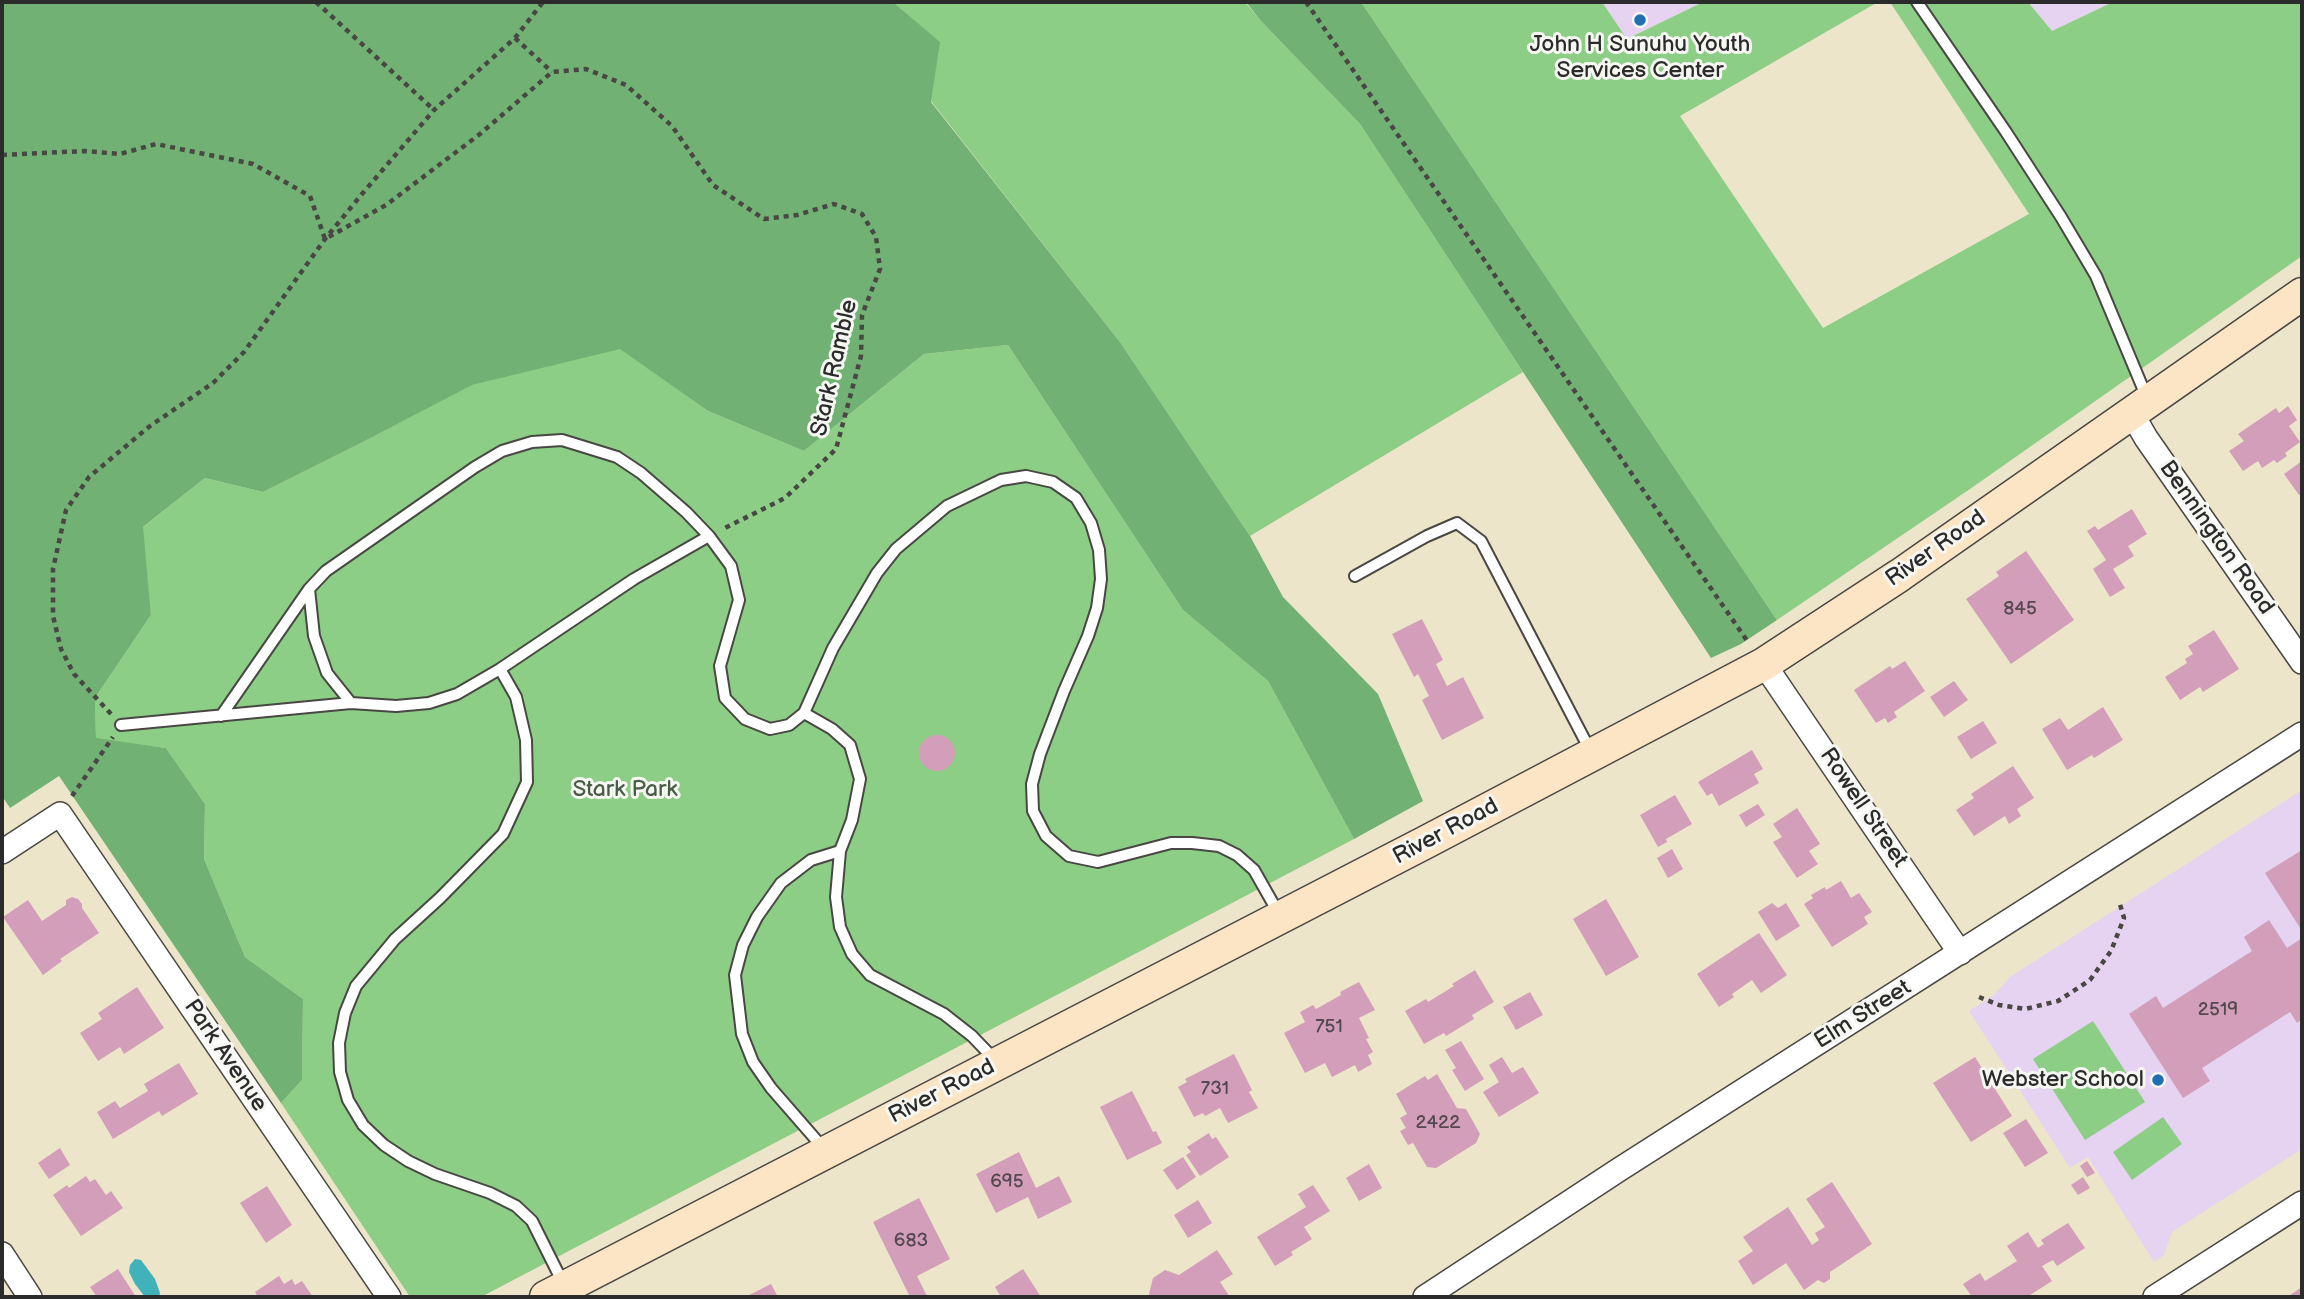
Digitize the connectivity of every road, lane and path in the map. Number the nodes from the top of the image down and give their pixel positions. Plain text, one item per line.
1 (316, 2) edge
2 (543, 2) edge
3 (1306, 2) edge
4 (1917, 2) edge
5 (515, 38) junction
6 (552, 72) junction
7 (434, 110) junction
8 (2, 155) edge
9 (325, 239) junction
10 (2302, 294) edge
11 (2140, 406) junction
12 (709, 536) junction
13 (1355, 576) dead end
14 (309, 589) junction
15 (1757, 655) junction
16 (2302, 662) edge
17 (500, 669) junction
18 (351, 703) junction
19 (804, 713) junction
20 (221, 716) junction
21 (121, 725) junction
22 (2302, 734) edge
23 (1593, 754) junction
24 (60, 814) junction
25 (840, 851) junction
26 (2, 852) edge
27 (2119, 901) dead end
28 (1281, 917) junction
29 (1960, 953) junction
30 (1979, 996) dead end
31 (998, 1063) junction
32 (827, 1152) junction
33 (2302, 1203) edge
34 (2, 1254) edge
35 (555, 1292) edge
36 (30, 1297) edge
37 (389, 1297) edge
38 (1425, 1297) edge
39 (2155, 1297) edge

1 - 7 path
2 - 5 path
3 - 15 path
4 - 11 lane
5 - 6 path
5 - 7 path
6 - 9 path
6 - 12 path, Stark Ramble
7 - 9 path
8 - 9 path
9 - 21 path
10 - 11 street, River Road
11 - 15 street, River Road
11 - 16 street, Bennington Road
12 - 14 lane
12 - 17 lane
12 - 19 lane
13 - 23 lane
14 - 18 lane
14 - 20 lane
15 - 23 street, River Road
15 - 29 street, Rowell Street
17 - 18 lane
17 - 35 lane
18 - 20 lane
19 - 25 lane
19 - 28 lane
20 - 21 lane
21 - 24 path
22 - 29 street, Elm Street
23 - 28 street, River Road
24 - 26 street
24 - 37 street, Park Avenue
25 - 31 lane
25 - 32 lane
27 - 30 path
28 - 31 street, River Road
29 - 38 street, Elm Street
31 - 32 street, River Road
32 - 35 street, River Road
33 - 39 street
34 - 36 street

